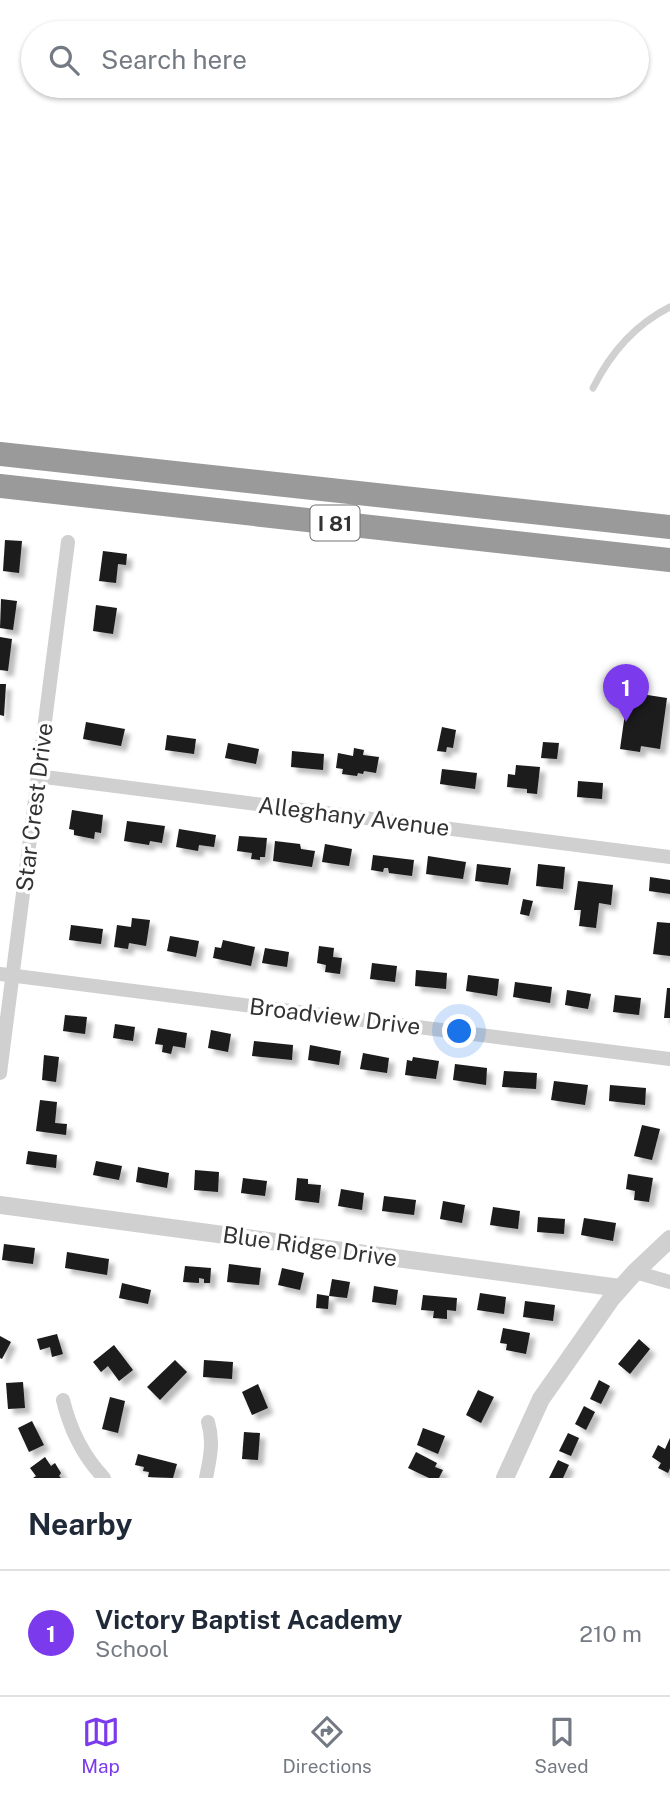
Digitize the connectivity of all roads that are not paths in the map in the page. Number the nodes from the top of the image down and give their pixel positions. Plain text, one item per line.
1 (670, 307) edge
2 (593, 388) dead end
3 (0, 454) edge
4 (0, 486) edge
5 (670, 527) edge
6 (68, 542) dead end
7 (670, 560) edge
8 (37, 776) junction
9 (670, 857) edge
10 (6, 975) edge
11 (670, 1059) edge
12 (0, 1073) edge
13 (0, 1205) edge
14 (670, 1238) edge
15 (635, 1272) junction
16 (670, 1282) edge
17 (620, 1288) junction
18 (62, 1399) dead end
19 (208, 1422) dead end
20 (104, 1478) edge
21 (206, 1478) edge
22 (505, 1478) edge

1 - 2 lane
3 - 5 highway, I 81
4 - 7 highway, I 81
6 - 8 street, Star Crest Drive
8 - 9 street, Alleghany Avenue
8 - 10 street, Star Crest Drive
10 - 11 street, Broadview Drive
10 - 12 street, Star Crest Drive
13 - 17 street, Blue Ridge Drive
14 - 15 street
15 - 16 street
15 - 17 street
17 - 22 street
18 - 20 street
19 - 21 street

